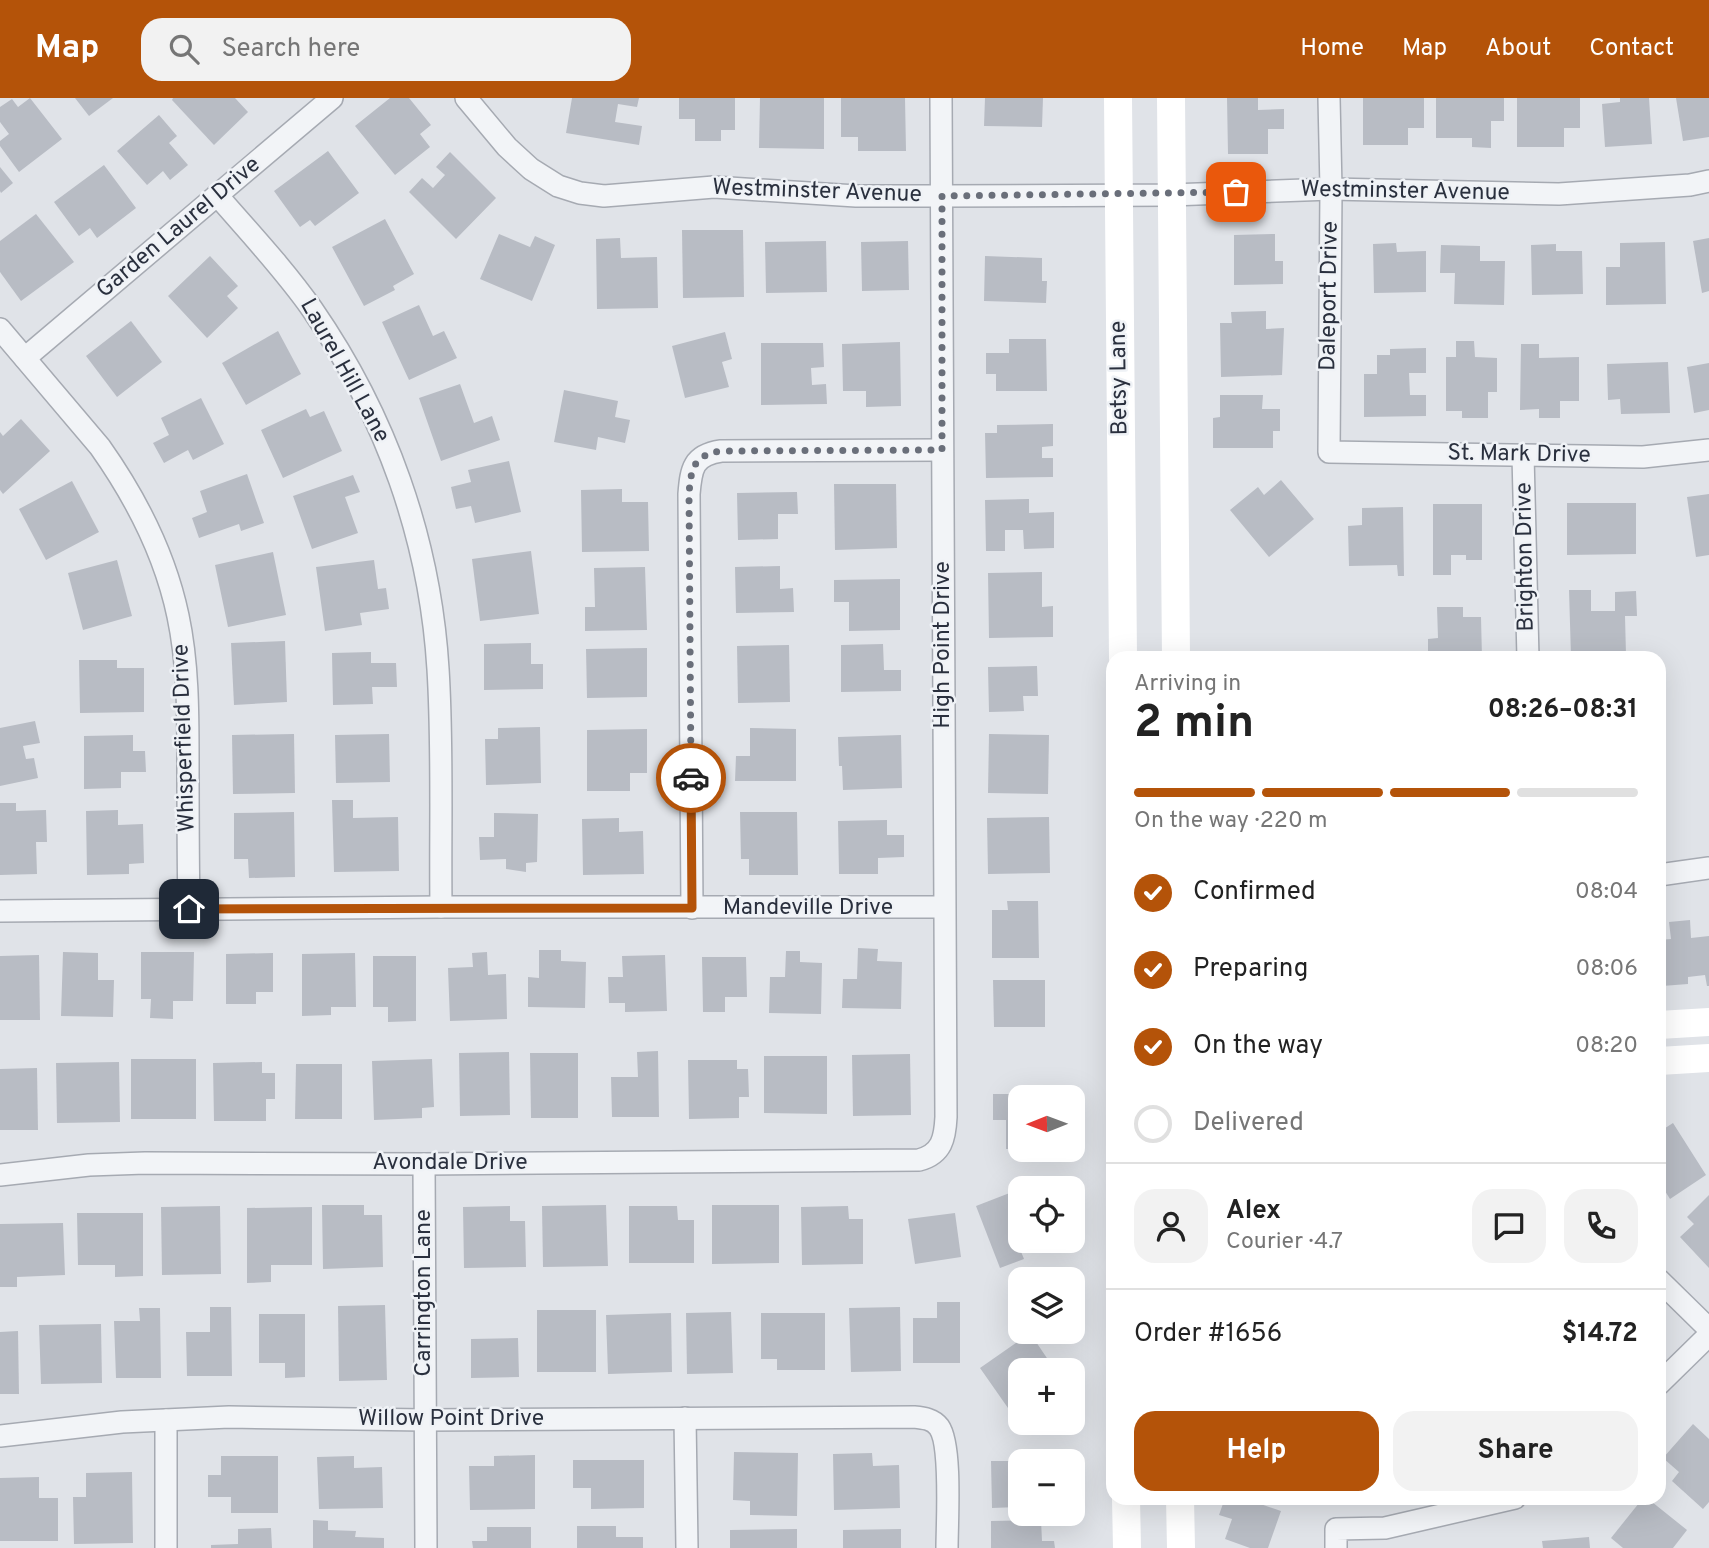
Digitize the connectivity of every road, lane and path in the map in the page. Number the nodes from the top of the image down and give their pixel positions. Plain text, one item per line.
1 (332, 98) edge
2 (466, 98) edge
3 (941, 98) edge
4 (1118, 98) edge
5 (1171, 98) edge
6 (1329, 98) edge
7 (1709, 181) edge
8 (1331, 189) junction
9 (217, 195) junction
10 (1118, 195) junction
11 (1171, 195) junction
12 (942, 196) junction
13 (0, 329) edge
14 (25, 358) junction
15 (942, 450) junction
16 (1709, 450) edge
17 (1329, 452) joint
18 (1523, 455) junction
19 (1123, 651) edge
20 (1176, 651) edge
21 (1528, 651) edge
22 (1709, 868) edge
23 (1666, 874) edge
24 (441, 907) junction
25 (943, 907) junction
26 (692, 908) junction
27 (189, 909) junction
28 (0, 911) edge
29 (1709, 1022) edge
30 (1666, 1025) edge
31 (1709, 1058) edge
32 (1666, 1061) edge
33 (901, 1159) joint
34 (424, 1164) junction
35 (0, 1175) edge
36 (1666, 1287) edge
37 (1709, 1329) edge
38 (1709, 1335) edge
39 (1666, 1377) edge
40 (685, 1418) junction
41 (166, 1420) junction
42 (424, 1420) junction
43 (0, 1436) edge
44 (1126, 1505) edge
45 (1181, 1505) edge
46 (1485, 1505) edge
47 (1336, 1539) edge
48 (166, 1548) edge
49 (426, 1548) edge
50 (687, 1548) edge
51 (947, 1548) edge
52 (1127, 1548) edge
53 (1181, 1548) edge

1 - 9 street, Garden Laurel Drive
2 - 12 street, Westminster Avenue
3 - 12 street, High Point Drive
4 - 10 main road, Betsy Lane
5 - 11 main road
6 - 8 street, Daleport Drive
7 - 8 street, Westminster Avenue
8 - 11 street, Westminster Avenue
8 - 17 street, Daleport Drive
9 - 14 street, Garden Laurel Drive
9 - 24 street, Laurel Hill Lane
10 - 11 street, Westminster Avenue
10 - 12 street, Westminster Avenue
10 - 19 main road, Betsy Lane
11 - 20 main road
12 - 15 street, High Point Drive
13 - 14 street, Whisperfield Drive
14 - 27 street, Whisperfield Drive
15 - 25 street, High Point Drive
15 - 26 street
16 - 18 street, St. Mark Drive
17 - 18 street, St. Mark Drive
18 - 21 street, Brighton Drive
22 - 23 street
24 - 26 street, Mandeville Drive
24 - 27 street, Mandeville Drive
25 - 26 street, Mandeville Drive
25 - 33 street, High Point Drive
27 - 28 street, Mandeville Drive
29 - 30 main road
31 - 32 main road
33 - 34 street, Avondale Drive
34 - 35 street, Avondale Drive
34 - 42 street, Carrington Lane
36 - 37 street
38 - 39 street
40 - 42 street, Willow Point Drive
40 - 50 street
40 - 51 street, Willow Point Drive
41 - 42 street, Willow Point Drive
41 - 43 street, Willow Point Drive
41 - 48 street
42 - 49 street, Carrington Lane
44 - 52 main road
45 - 53 main road
46 - 47 street

